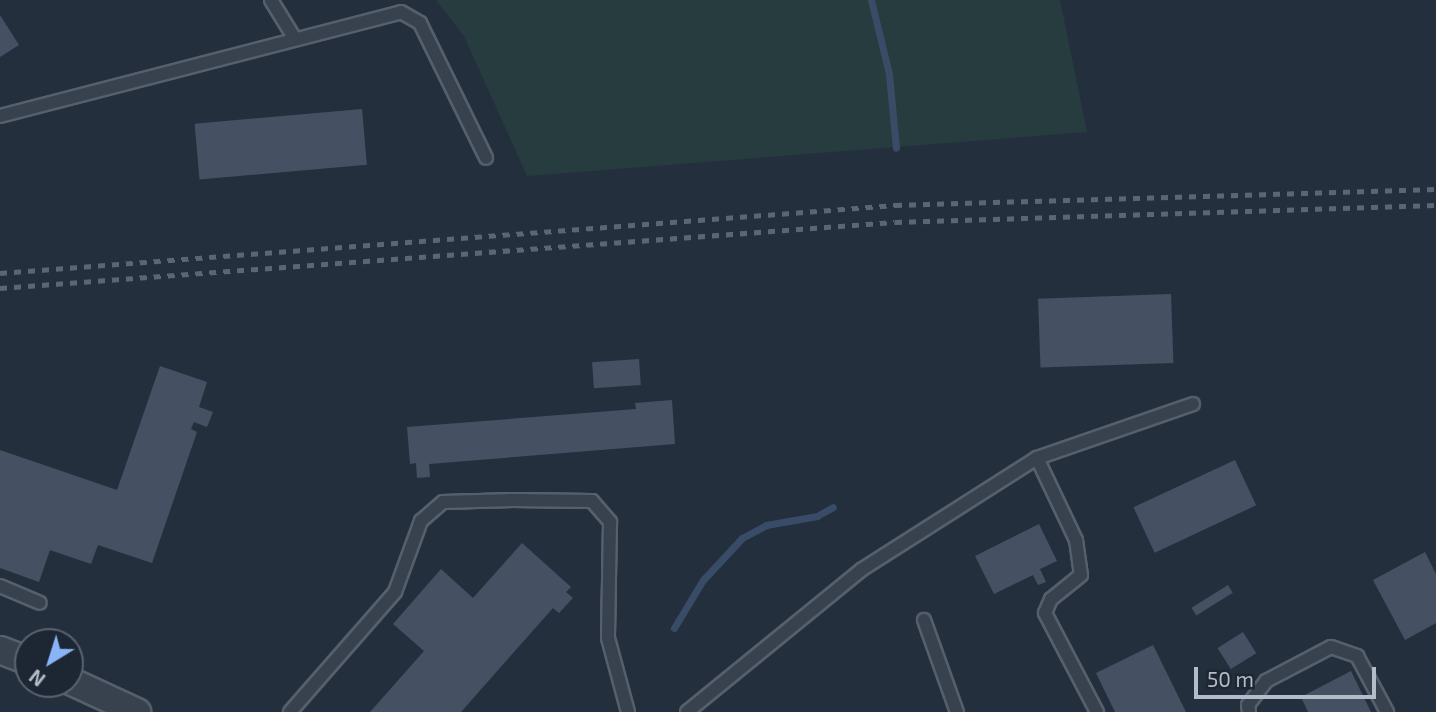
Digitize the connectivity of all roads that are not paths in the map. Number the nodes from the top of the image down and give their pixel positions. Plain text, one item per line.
1 (271, 0) edge
2 (295, 39) junction
3 (0, 116) edge
4 (486, 158) dead end
5 (1194, 404) dead end
6 (1037, 458) junction
7 (0, 586) edge
8 (40, 603) dead end
9 (924, 620) dead end
10 (84, 687) edge
11 (137, 712) edge
12 (290, 712) edge
13 (628, 712) edge
14 (687, 712) edge
15 (957, 712) edge
16 (1097, 712) edge
17 (1249, 712) edge
18 (1387, 712) edge

1 - 2 lane
2 - 3 lane
2 - 4 lane
5 - 6 lane
6 - 14 lane
6 - 16 lane
7 - 8 lane
9 - 15 lane
10 - 11 street
12 - 13 lane
17 - 18 lane

